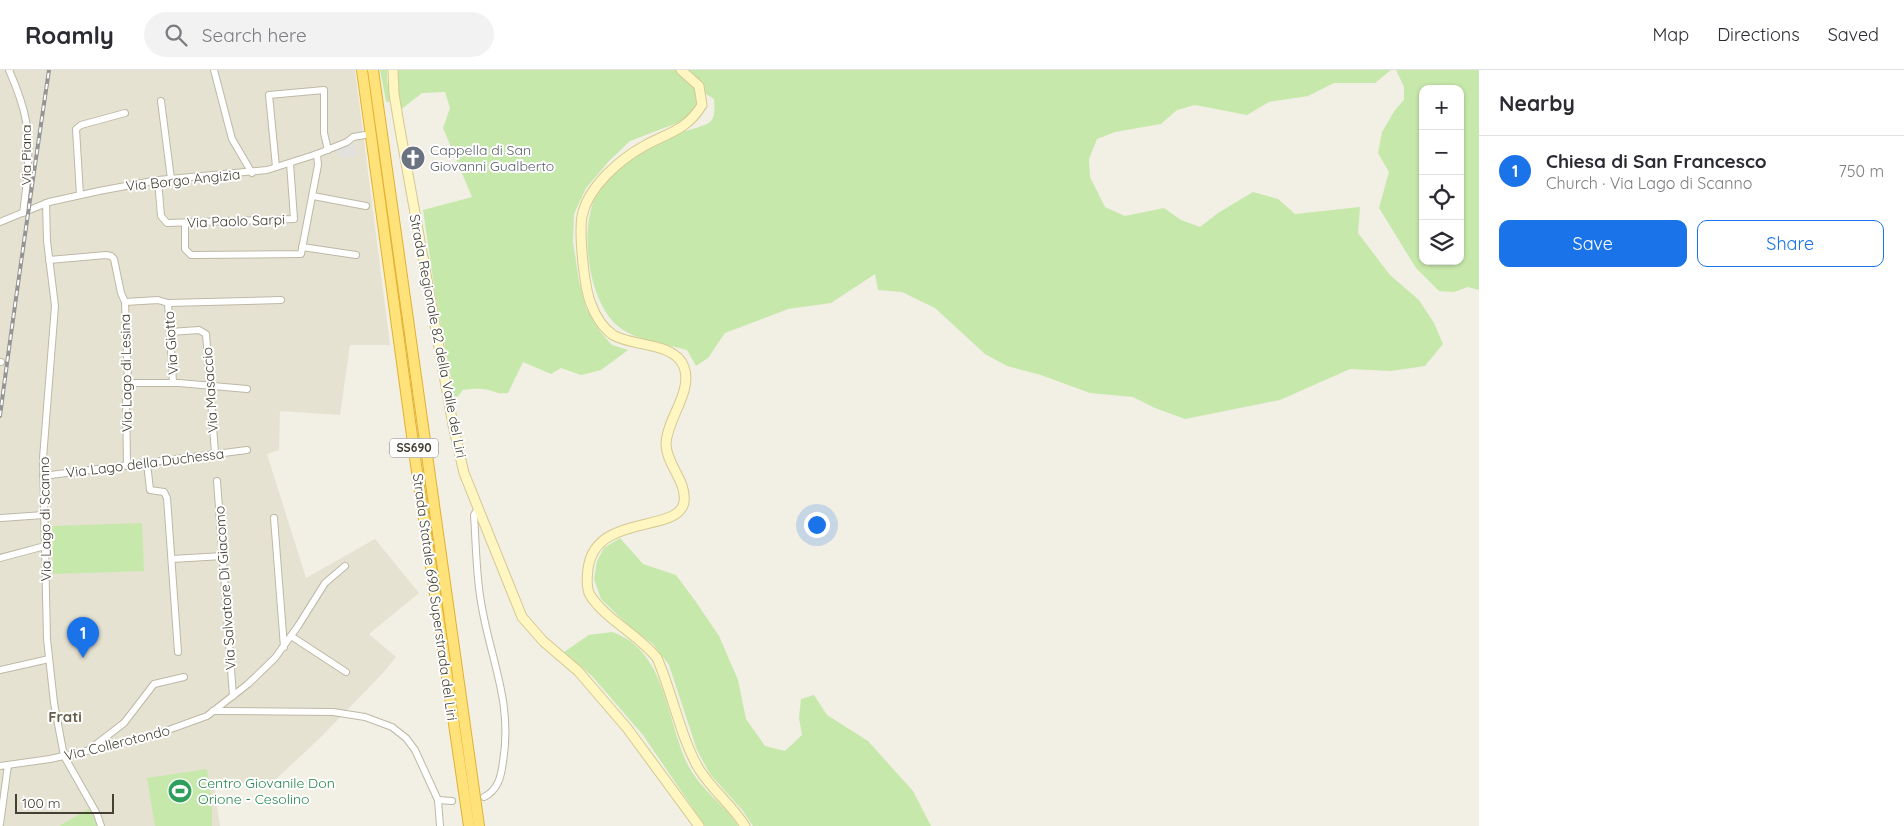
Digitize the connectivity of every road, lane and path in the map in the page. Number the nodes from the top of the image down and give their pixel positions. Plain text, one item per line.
1 (9, 70) edge
2 (214, 70) edge
3 (362, 70) edge
4 (373, 70) edge
5 (392, 70) edge
6 (681, 70) edge
7 (161, 101) dead end
8 (125, 113) dead end
9 (365, 135) dead end
10 (328, 150) junction
11 (317, 154) junction
12 (290, 163) junction
13 (276, 167) junction
14 (252, 173) junction
15 (171, 179) junction
16 (158, 180) junction
17 (80, 195) junction
18 (313, 196) junction
19 (46, 203) junction
20 (366, 206) dead end
21 (23, 213) junction
22 (0, 222) edge
23 (184, 223) junction
24 (302, 248) junction
25 (356, 255) dead end
26 (49, 260) junction
27 (281, 300) dead end
28 (125, 302) junction
29 (168, 303) junction
30 (170, 332) junction
31 (128, 382) junction
32 (174, 382) junction
33 (210, 386) junction
34 (247, 389) dead end
35 (246, 450) dead end
36 (215, 453) junction
37 (147, 463) junction
38 (128, 466) junction
39 (43, 476) junction
40 (217, 481) dead end
41 (478, 508) junction
42 (44, 515) junction
43 (1, 518) edge
44 (274, 518) dead end
45 (44, 546) junction
46 (224, 556) junction
47 (0, 558) edge
48 (172, 559) junction
49 (345, 566) dead end
50 (291, 636) junction
51 (284, 647) junction
52 (178, 652) dead end
53 (49, 659) junction
54 (0, 670) edge
55 (346, 672) dead end
56 (184, 677) dead end
57 (233, 696) junction
58 (214, 711) junction
59 (89, 750) junction
60 (64, 756) junction
61 (8, 765) junction
62 (0, 766) edge
63 (484, 797) dead end
64 (438, 800) junction
65 (452, 801) dead end
66 (0, 824) edge
67 (100, 826) edge
68 (440, 826) edge
69 (469, 826) edge
70 (479, 826) edge
71 (699, 826) edge
72 (745, 826) edge

1 - 21 street, Via Piana
2 - 14 street
3 - 69 highway, Strada Statale 690 Superstrada del Liri / SS690
4 - 70 highway, Strada Statale 690 Superstrada del Liri / SS690
5 - 41 main road, Strada Regionale 82 della Valle del Liri
6 - 72 main road
7 - 15 street
8 - 17 street
9 - 10 street, Via Borgo Angizia
10 - 11 street, Via Borgo Angizia
10 - 13 street
11 - 12 street, Via Borgo Angizia
11 - 18 street
12 - 13 street, Via Borgo Angizia
12 - 23 street, Via Paolo Sarpi
13 - 14 street, Via Borgo Angizia
14 - 15 street, Via Borgo Angizia
15 - 16 street, Via Borgo Angizia
16 - 17 street, Via Borgo Angizia
16 - 23 street, Via Paolo Sarpi
17 - 19 street, Via Borgo Angizia
18 - 20 street
18 - 24 street
19 - 21 street, Via Borgo Angizia
19 - 26 street, Via Lago di Scanno
21 - 22 street, Via Borgo Angizia
23 - 24 street
24 - 25 street
26 - 28 street, Via Lago di Lesina
26 - 39 street, Via Lago di Scanno
27 - 29 street
28 - 29 street
28 - 31 street, Via Lago di Lesina
29 - 30 street, Via Giotto
30 - 32 street, Via Giotto
30 - 33 street, Via Masaccio
31 - 32 street
31 - 38 street, Via Lago di Lesina
32 - 33 street
33 - 34 street
33 - 36 street, Via Masaccio
35 - 36 street, Via Lago della Duchessa
36 - 37 street, Via Lago della Duchessa
37 - 38 street, Via Lago della Duchessa
37 - 48 street
38 - 39 street, Via Lago della Duchessa
39 - 42 street, Via Lago di Scanno
40 - 46 street, Via Salvatore Di Giacomo
41 - 63 street
41 - 71 main road, Strada Regionale 82 della Valle del Liri
42 - 43 street
42 - 45 street, Via Lago di Scanno
44 - 51 street
45 - 47 street
45 - 53 street, Via Lago di Scanno
46 - 48 street
46 - 57 street, Via Salvatore Di Giacomo
48 - 52 street
49 - 50 street, Via Collerotondo
50 - 51 street, Via Collerotondo
50 - 55 street
51 - 57 street, Via Collerotondo
53 - 54 street
53 - 60 street, Via Lago di Scanno
56 - 59 street
57 - 58 street, Via Collerotondo
58 - 59 street, Via Collerotondo
58 - 64 street
59 - 60 street, Via Collerotondo
60 - 61 street, Via Collerotondo
60 - 67 street, Via Lago di Scanno
61 - 62 street, Via Collerotondo
61 - 66 street
64 - 65 street
64 - 68 street

